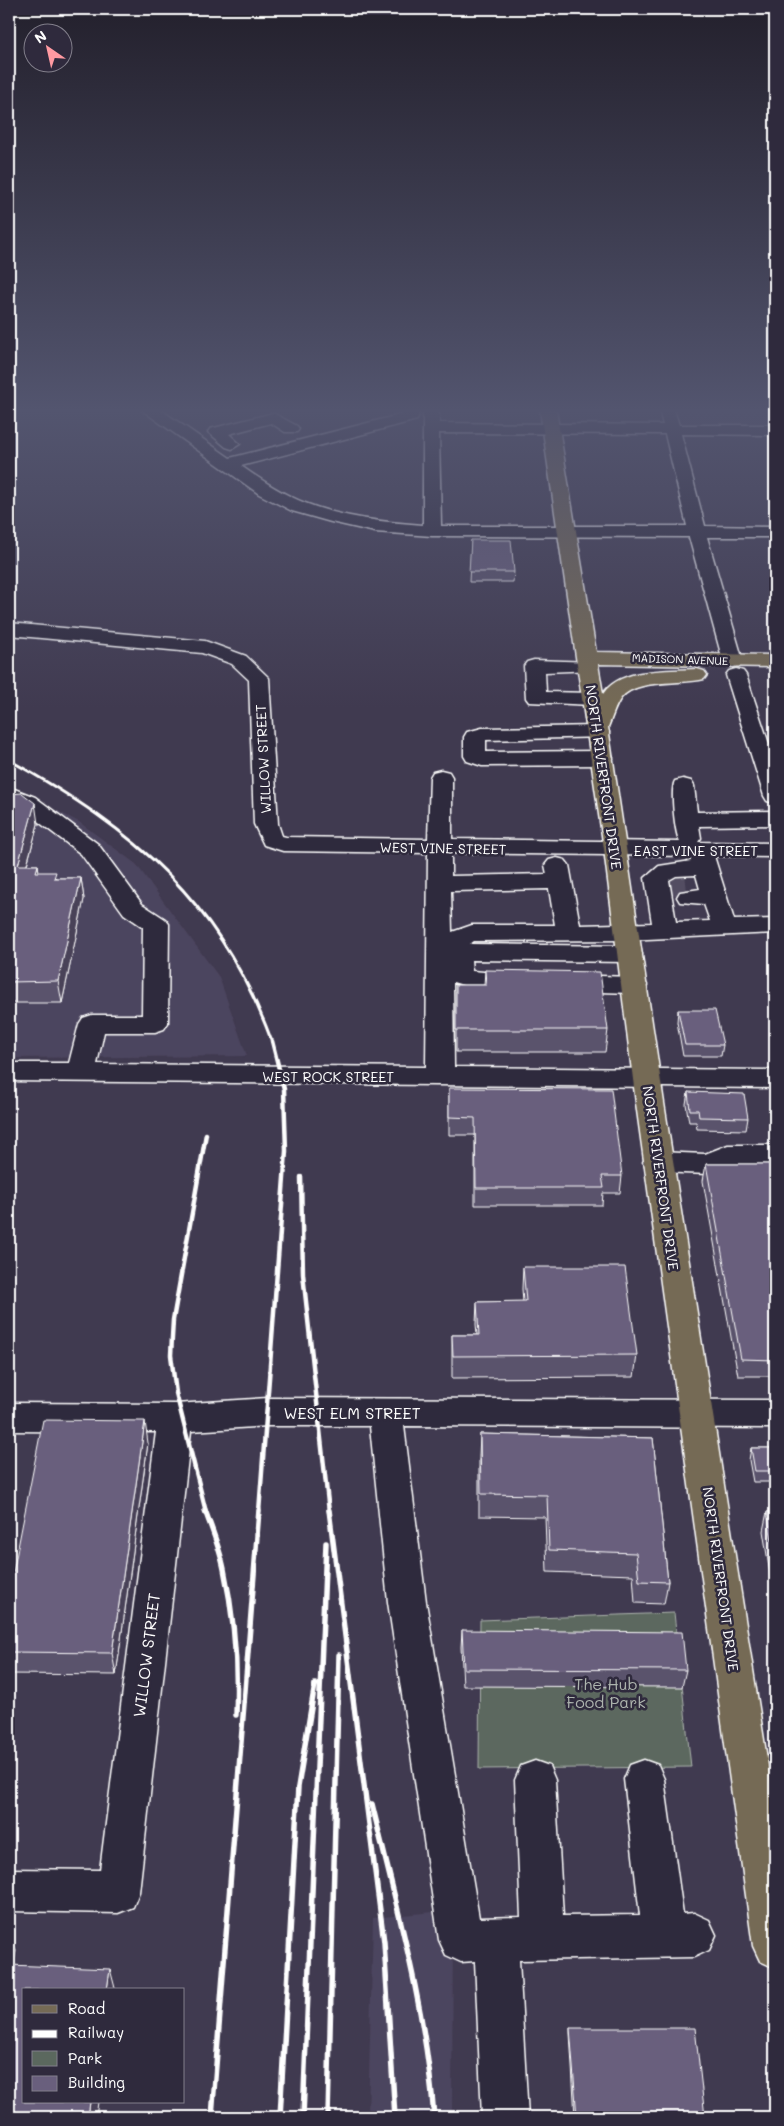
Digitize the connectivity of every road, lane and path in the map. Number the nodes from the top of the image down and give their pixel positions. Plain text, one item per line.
1 (306, 509) edge
2 (432, 509) edge
3 (563, 509) edge
4 (691, 509) edge
5 (432, 531) junction
6 (566, 532) junction
7 (697, 532) junction
8 (775, 532) edge
9 (9, 629) edge
10 (775, 661) edge
11 (735, 668) junction
12 (697, 675) junction
13 (775, 676) edge
14 (593, 702) junction
15 (441, 777) dead end
16 (682, 786) dead end
17 (9, 794) edge
18 (775, 796) edge
19 (775, 818) edge
20 (686, 819) junction
21 (272, 840) joint
22 (438, 848) junction
23 (554, 849) junction
24 (616, 849) junction
25 (775, 850) edge
26 (560, 881) junction
27 (709, 883) junction
28 (439, 884) junction
29 (669, 898) junction
30 (775, 926) edge
31 (569, 932) junction
32 (628, 943) junction
33 (458, 952) junction
34 (634, 985) junction
35 (9, 1072) edge
36 (81, 1072) junction
37 (440, 1076) junction
38 (646, 1078) junction
39 (775, 1079) edge
40 (775, 1155) edge
41 (658, 1162) junction
42 (385, 1412) junction
43 (696, 1414) junction
44 (775, 1414) edge
45 (9, 1417) edge
46 (175, 1418) junction
47 (644, 1779) dead end
48 (535, 1780) dead end
49 (9, 1890) edge
50 (543, 1938) junction
51 (496, 1939) junction
52 (775, 1939) edge
53 (505, 2117) edge

1 - 5 street
2 - 5 street
3 - 6 main road, NORTH RIVERFRONT DRIVE
4 - 7 street
5 - 6 street
6 - 7 street
6 - 14 main road, NORTH RIVERFRONT DRIVE
7 - 8 street
7 - 11 street
9 - 21 street, WILLOW STREET
10 - 11 main road, MADISON AVENUE
11 - 12 main road, MADISON AVENUE
11 - 13 main road, MADISON AVENUE
11 - 14 main road, MADISON AVENUE
11 - 18 street
12 - 14 main road
12 - 14 main road, MADISON AVENUE
14 - 24 main road, NORTH RIVERFRONT DRIVE
15 - 22 street
16 - 20 street
17 - 36 street
19 - 20 street
20 - 27 street
21 - 22 street, WEST VINE STREET
22 - 23 street, WEST VINE STREET
22 - 28 street
23 - 24 street, WEST VINE STREET
23 - 26 street
24 - 27 street, EAST VINE STREET
24 - 32 main road, NORTH RIVERFRONT DRIVE
25 - 27 street, EAST VINE STREET
26 - 28 street
26 - 31 street
27 - 29 street
27 - 29 street
27 - 29 street
27 - 30 street
28 - 37 street
29 - 32 street
31 - 32 street
31 - 33 street
32 - 33 street
32 - 34 main road, NORTH RIVERFRONT DRIVE
33 - 34 street
34 - 38 main road, NORTH RIVERFRONT DRIVE
35 - 36 street, WEST ROCK STREET
36 - 37 street, WEST ROCK STREET
37 - 38 street, WEST ROCK STREET
38 - 39 street, WEST ROCK STREET
38 - 41 main road, NORTH RIVERFRONT DRIVE
40 - 41 street
41 - 43 main road, NORTH RIVERFRONT DRIVE
42 - 43 street, WEST ELM STREET
42 - 46 street, WEST ELM STREET
42 - 51 street
43 - 44 street, WEST ELM STREET
43 - 52 main road, NORTH RIVERFRONT DRIVE
45 - 46 street, WEST ELM STREET
46 - 49 street, WILLOW STREET
47 - 50 street
48 - 50 street
50 - 51 street
51 - 53 street

